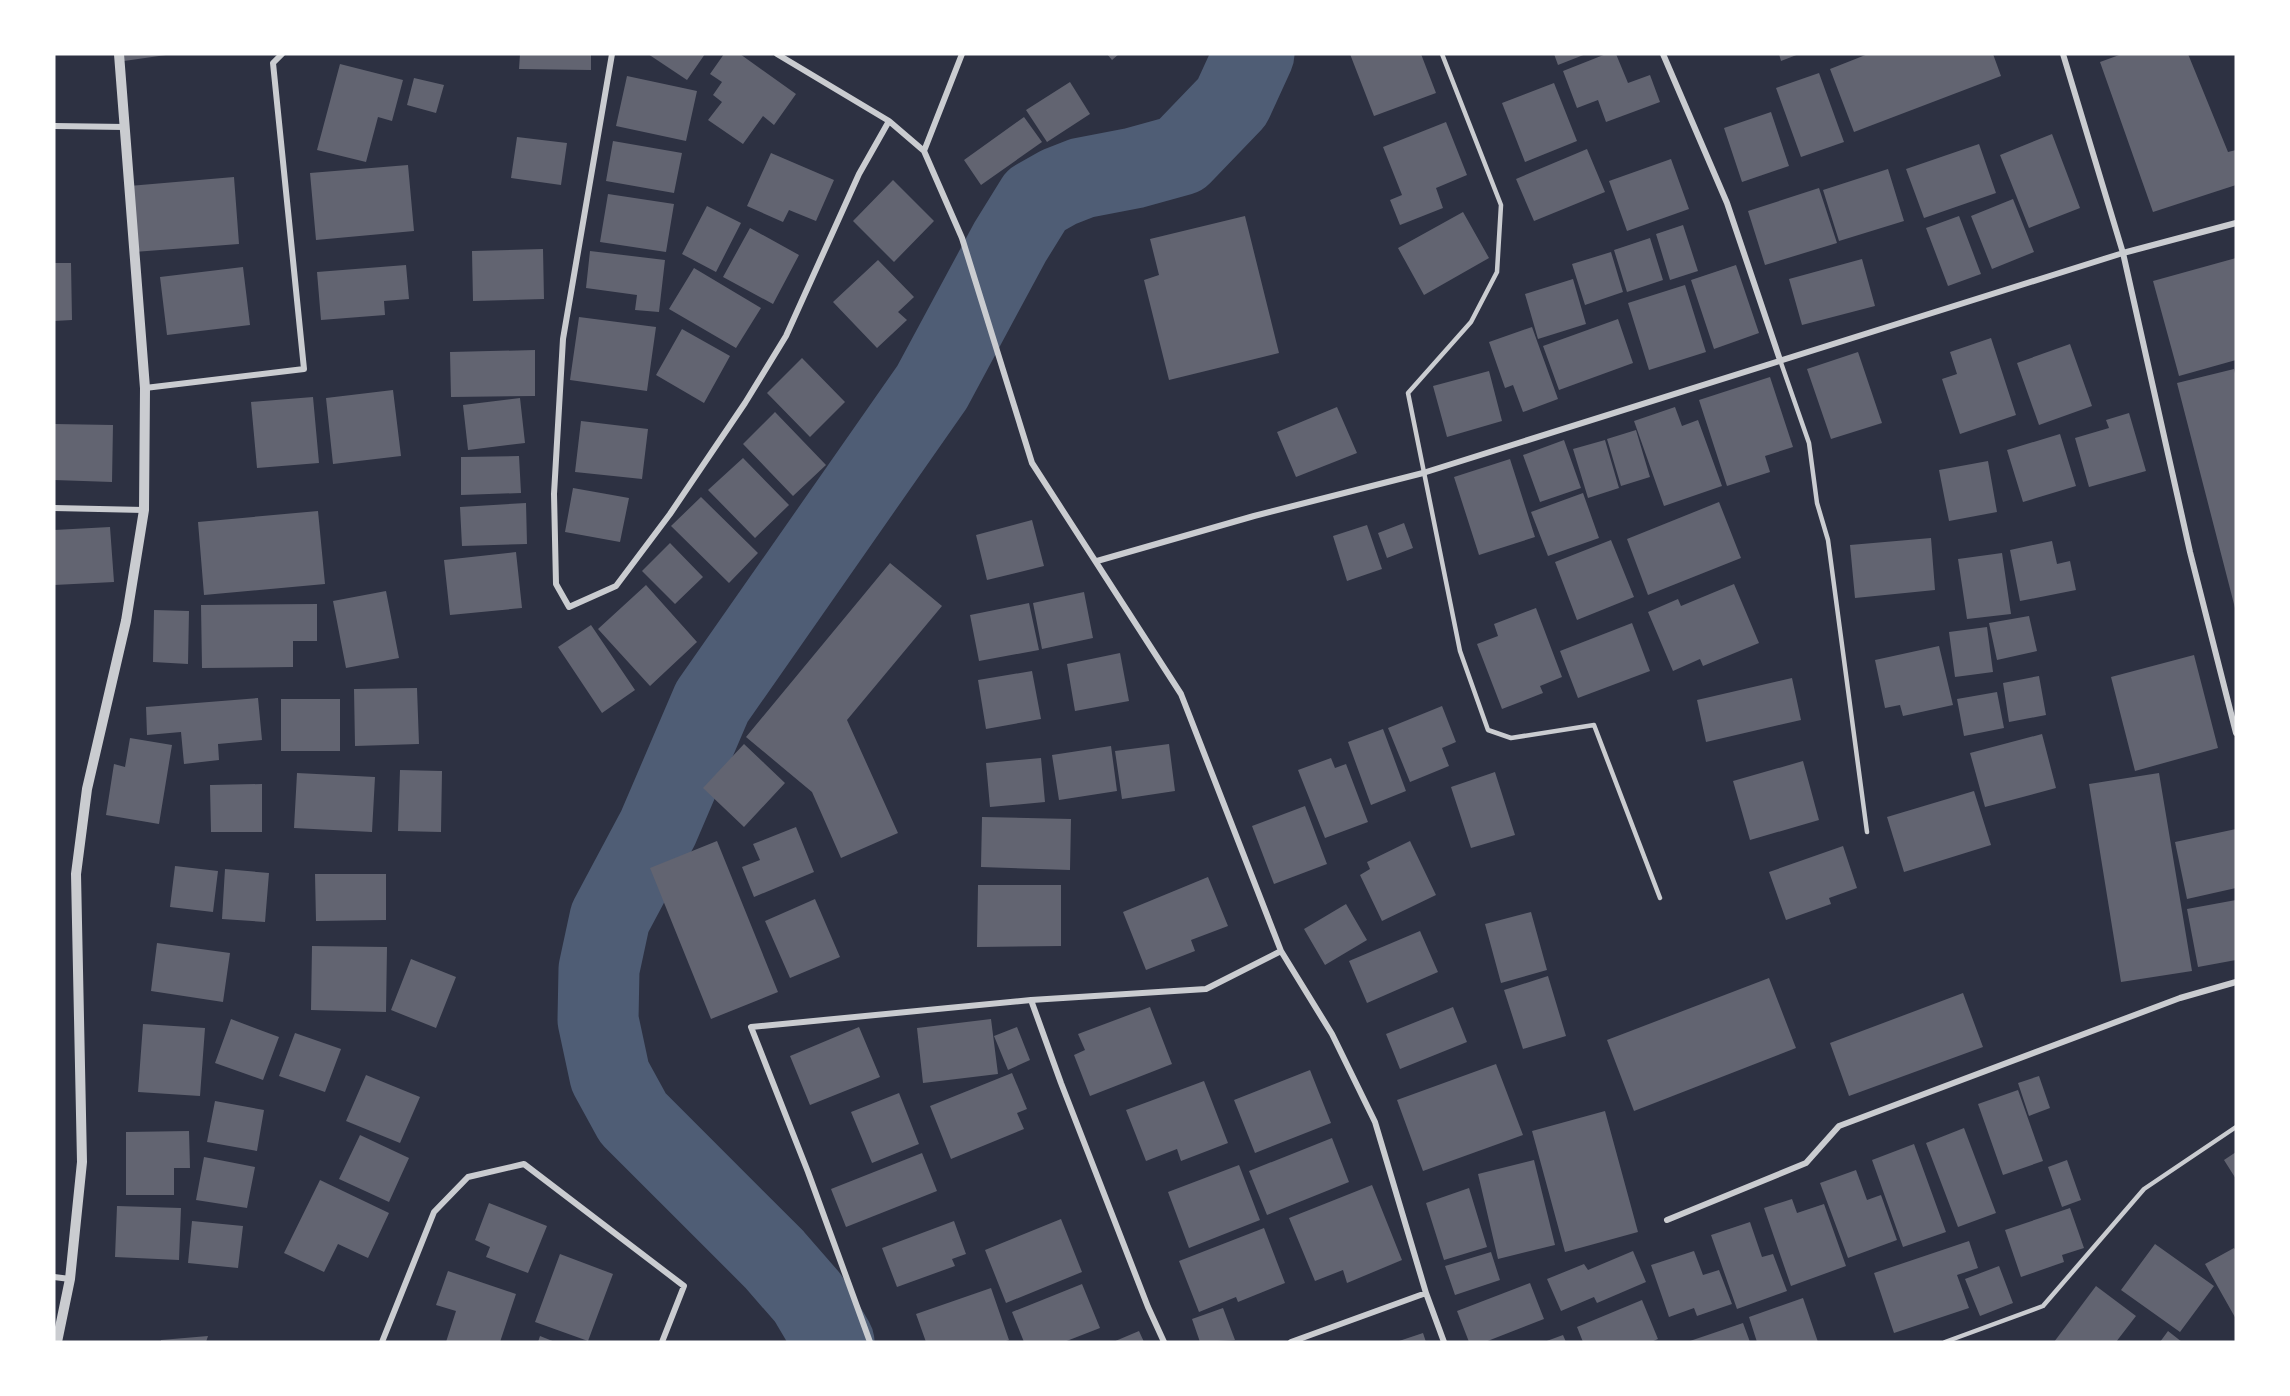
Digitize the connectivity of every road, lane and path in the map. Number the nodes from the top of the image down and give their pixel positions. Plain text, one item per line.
1 (118, 54) edge
2 (282, 54) edge
3 (612, 54) edge
4 (777, 54) edge
5 (962, 54) edge
6 (1442, 54) edge
7 (1663, 54) edge
8 (2063, 54) edge
9 (889, 120) junction
10 (54, 126) edge
11 (125, 127) junction
12 (924, 151) junction
13 (2236, 223) edge
14 (2123, 253) junction
15 (1780, 360) junction
16 (145, 388) junction
17 (1423, 473) junction
18 (54, 508) edge
19 (144, 510) junction
20 (1097, 561) junction
21 (2236, 733) edge
22 (1867, 832) dead end
23 (1660, 898) dead end
24 (1281, 951) junction
25 (2236, 982) edge
26 (1031, 1000) junction
27 (2236, 1127) edge
28 (1667, 1220) dead end
29 (54, 1277) edge
30 (70, 1279) junction
31 (1426, 1293) junction
32 (57, 1342) edge
33 (382, 1342) edge
34 (662, 1342) edge
35 (870, 1342) edge
36 (1164, 1342) edge
37 (1291, 1342) edge
38 (1444, 1342) edge
39 (1945, 1342) edge

1 - 11 street
2 - 16 street
3 - 9 street
4 - 9 street
5 - 12 street
6 - 17 lane
7 - 15 street
8 - 14 street
9 - 12 street
10 - 11 street
11 - 16 street
12 - 20 street
13 - 14 street
14 - 15 street
14 - 21 street
15 - 17 street
15 - 22 lane
16 - 19 street
17 - 20 street
17 - 23 lane
18 - 19 street
19 - 30 street
20 - 24 street
24 - 26 street
24 - 31 street
25 - 28 street
26 - 35 street
26 - 36 street
27 - 39 lane
29 - 30 street
30 - 32 street
31 - 37 street
31 - 38 street
33 - 34 street

